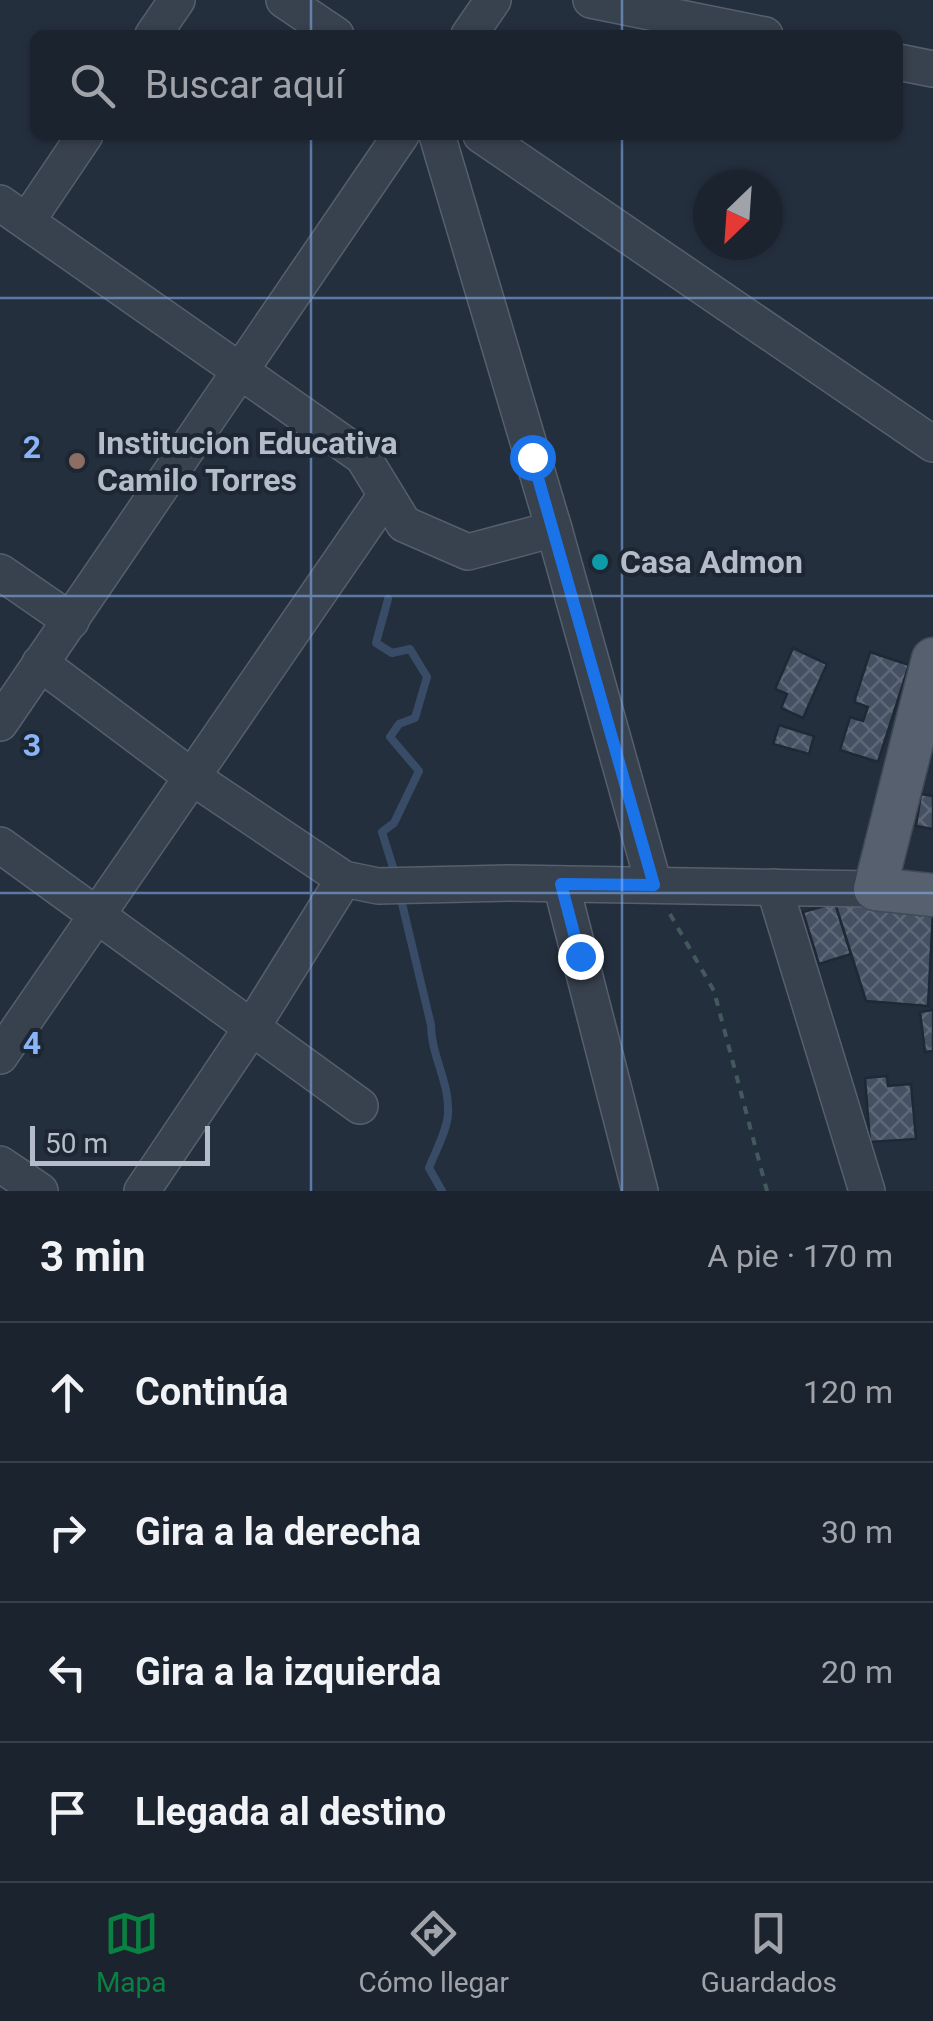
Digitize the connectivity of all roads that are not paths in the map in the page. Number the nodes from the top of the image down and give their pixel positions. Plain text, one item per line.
1 (177, 0) edge
2 (284, 0) edge
3 (493, 0) edge
4 (603, 1) edge
5 (156, 30) edge
6 (329, 30) edge
7 (472, 30) edge
8 (741, 30) edge
9 (903, 63) edge
10 (933, 69) edge
11 (80, 140) edge
12 (398, 140) edge
13 (439, 140) edge
14 (489, 140) edge
15 (13, 212) edge
16 (241, 371) junction
17 (933, 444) edge
18 (386, 495) junction
19 (554, 529) junction
20 (0, 572) edge
21 (71, 621) junction
22 (933, 658) edge
23 (40, 663) junction
24 (0, 723) edge
25 (192, 777) junction
26 (0, 844) edge
27 (361, 882) junction
28 (561, 884) junction
29 (654, 885) junction
30 (774, 888) junction
31 (875, 889) junction
32 (933, 895) edge
33 (97, 915) junction
34 (252, 1027) junction
35 (0, 1056) edge
36 (360, 1106) dead end
37 (0, 1164) edge
38 (40, 1191) edge
39 (142, 1191) edge
40 (640, 1191) edge
41 (868, 1191) edge

1 - 5 street
2 - 6 street
3 - 7 street
4 - 8 street
9 - 10 street
11 - 15 street
12 - 16 street
13 - 19 street
14 - 17 street
15 - 16 street
16 - 18 street
16 - 21 street
18 - 19 street
18 - 25 street
19 - 29 street
20 - 21 street
21 - 23 street
22 - 31 main road
23 - 24 street
23 - 25 street
25 - 27 street
25 - 33 street
26 - 33 street
27 - 28 street
27 - 34 street
28 - 29 street
28 - 40 street
29 - 30 street
30 - 31 street
30 - 41 street
31 - 32 main road
33 - 34 street
33 - 35 street
34 - 36 street
34 - 39 street
37 - 38 street

